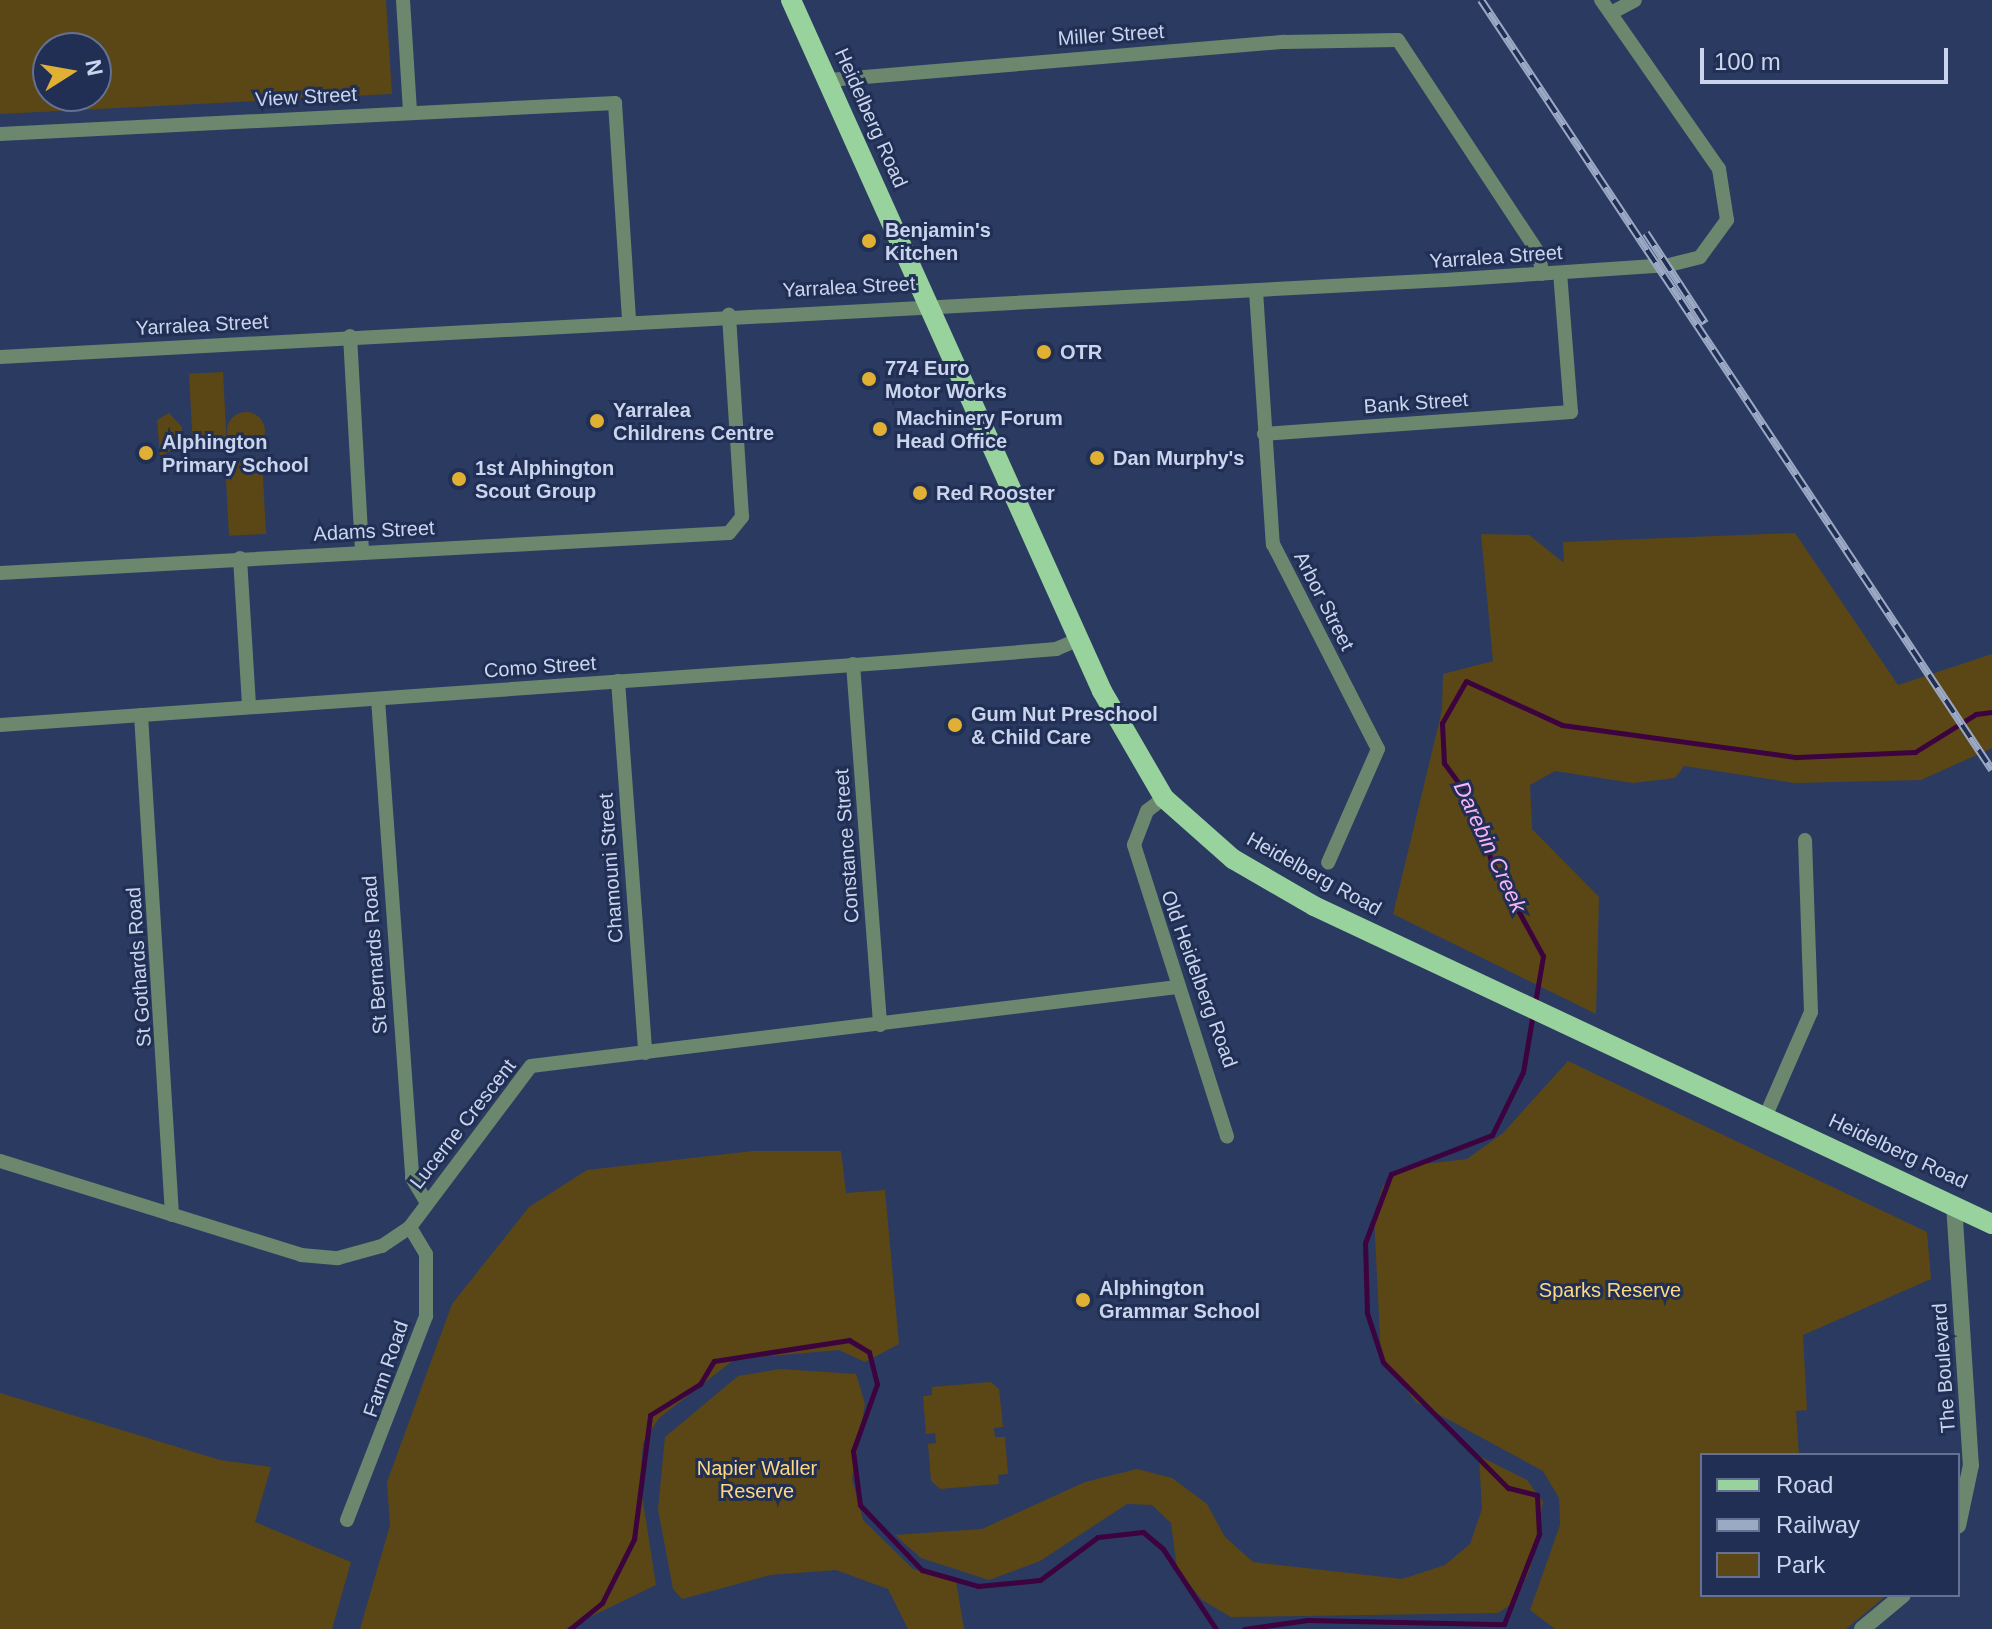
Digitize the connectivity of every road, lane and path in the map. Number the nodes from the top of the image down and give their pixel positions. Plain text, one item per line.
1 (403, 0) edge
2 (791, 0) edge
3 (1601, 0) edge
4 (1635, 0) edge
5 (1611, 13) junction
6 (829, 80) junction
7 (410, 112) junction
8 (0, 134) edge
9 (1560, 273) junction
10 (1542, 274) junction
11 (1256, 291) junction
12 (927, 303) junction
13 (729, 314) junction
14 (629, 319) junction
15 (350, 336) junction
16 (0, 357) edge
17 (1264, 434) junction
18 (362, 551) junction
19 (240, 558) junction
20 (0, 573) edge
21 (1080, 639) junction
22 (853, 664) junction
23 (618, 681) junction
24 (378, 699) junction
25 (249, 706) junction
26 (141, 715) junction
27 (0, 725) edge
28 (1164, 798) junction
29 (1805, 840) dead end
30 (1328, 863) dead end
31 (1177, 987) junction
32 (880, 1025) junction
33 (645, 1053) junction
34 (1766, 1115) junction
35 (1227, 1137) dead end
36 (0, 1161) edge
37 (427, 1203) junction
38 (1954, 1204) junction
39 (172, 1215) junction
40 (1992, 1224) edge
41 (410, 1227) junction
42 (1960, 1517) edge
43 (347, 1520) dead end
44 (1901, 1597) edge
45 (1862, 1629) edge

1 - 7 street
2 - 6 main road, Heidelberg Road
3 - 5 street
4 - 5 street
5 - 9 street, Yarralea Street
6 - 10 street, Miller Street
6 - 12 main road, Heidelberg Road
7 - 8 street, View Street
7 - 14 street, View Street
9 - 10 street, Yarralea Street
9 - 17 street, Bank Street
10 - 11 street, Yarralea Street
11 - 12 street, Yarralea Street
11 - 17 street, Arbor Street
12 - 13 street, Yarralea Street
12 - 21 main road, Heidelberg Road
13 - 14 street, Yarralea Street
13 - 18 street, Adams Street
14 - 15 street, Yarralea Street
15 - 16 street, Yarralea Street
15 - 18 street
17 - 30 street, Arbor Street
18 - 19 street, Adams Street
19 - 20 street, Adams Street
19 - 25 street
21 - 22 street, Como Street
21 - 28 main road, Heidelberg Road
22 - 23 street, Como Street
22 - 32 street, Constance Street
23 - 24 street, Como Street
23 - 33 street, Chamouni Street
24 - 25 street, Como Street
24 - 37 street, St Bernards Road
25 - 26 street, Como Street
26 - 27 street, Como Street
26 - 39 street, St Gothards Road
28 - 31 street, Old Heidelberg Road
28 - 34 main road, Heidelberg Road
29 - 34 street
31 - 32 street, Lucerne Crescent
31 - 35 street, Old Heidelberg Road
32 - 33 street, Lucerne Crescent
33 - 37 street, Lucerne Crescent
34 - 38 main road, Heidelberg Road
36 - 39 street, Lucerne Crescent
37 - 41 street, Lucerne Crescent
38 - 40 main road, Heidelberg Road
38 - 42 street, The Boulevard
39 - 41 street, Lucerne Crescent
41 - 43 street, Farm Road
44 - 45 street

